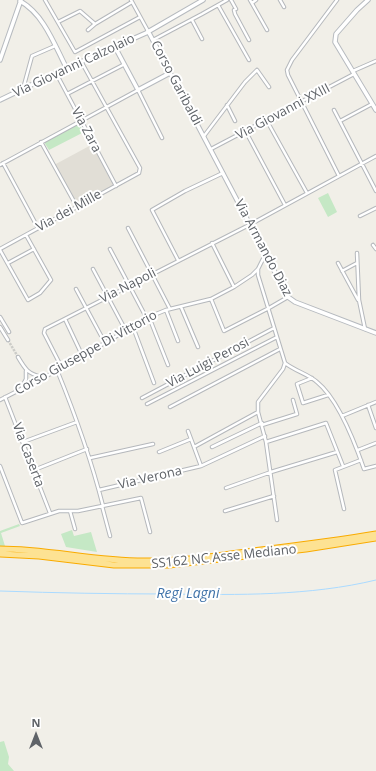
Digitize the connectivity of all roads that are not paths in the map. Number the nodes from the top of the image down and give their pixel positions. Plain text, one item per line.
1 (20, 0) edge
2 (45, 0) edge
3 (203, 0) edge
4 (227, 0) edge
5 (231, 0) edge
6 (256, 0) edge
7 (280, 0) edge
8 (337, 0) edge
9 (368, 0) edge
10 (132, 1) edge
11 (251, 1) edge
12 (218, 5) junction
13 (284, 7) dead end
14 (140, 17) junction
15 (192, 20) junction
16 (58, 22) junction
17 (96, 24) junction
18 (88, 30) dead end
19 (267, 30) dead end
20 (148, 31) junction
21 (202, 39) dead end
22 (153, 40) junction
23 (249, 40) dead end
24 (55, 46) junction
25 (115, 47) junction
26 (1, 54) edge
27 (0, 60) edge
28 (249, 60) dead end
29 (376, 61) edge
30 (82, 63) junction
31 (124, 66) junction
32 (67, 69) junction
33 (56, 73) junction
34 (170, 73) junction
35 (353, 73) junction
36 (92, 81) junction
37 (269, 87) dead end
38 (23, 89) junction
39 (138, 90) junction
40 (67, 94) junction
41 (0, 100) edge
42 (301, 103) junction
43 (372, 104) junction
44 (227, 105) junction
45 (106, 107) junction
46 (334, 110) dead end
47 (376, 110) edge
48 (80, 120) junction
49 (235, 121) dead end
50 (267, 121) junction
51 (340, 121) junction
52 (246, 132) junction
53 (204, 136) junction
54 (162, 138) dead end
55 (41, 142) junction
56 (211, 149) junction
57 (376, 156) edge
58 (3, 163) junction
59 (0, 164) edge
60 (362, 164) junction
61 (223, 172) junction
62 (339, 176) junction
63 (116, 186) junction
64 (376, 191) edge
65 (307, 193) junction
66 (286, 205) junction
67 (77, 207) junction
68 (376, 208) edge
69 (360, 216) dead end
70 (250, 224) junction
71 (38, 228) junction
72 (128, 228) dead end
73 (26, 235) junction
74 (212, 243) junction
75 (373, 245) dead end
76 (34, 249) junction
77 (110, 249) dead end
78 (376, 249) edge
79 (0, 250) edge
80 (266, 252) junction
81 (357, 253) dead end
82 (178, 260) junction
83 (338, 262) dead end
84 (8, 263) junction
85 (357, 263) junction
86 (93, 269) dead end
87 (258, 269) junction
88 (342, 271) junction
89 (152, 273) junction
90 (130, 285) junction
91 (234, 287) junction
92 (76, 289) dead end
93 (108, 296) junction
94 (288, 297) junction
95 (211, 299) junction
96 (359, 300) junction
97 (86, 307) junction
98 (181, 307) junction
99 (269, 308) junction
100 (170, 309) junction
101 (166, 310) junction
102 (0, 317) edge
103 (148, 318) junction
104 (65, 319) junction
105 (0, 327) edge
106 (133, 327) junction
107 (274, 328) junction
108 (365, 329) junction
109 (126, 331) junction
110 (9, 332) dead end
111 (376, 333) edge
112 (277, 337) junction
113 (8, 340) tunnel mouth
114 (178, 341) dead end
115 (105, 343) junction
116 (198, 347) dead end
117 (280, 349) junction
118 (82, 355) junction
119 (18, 357) tunnel mouth
120 (285, 363) junction
121 (168, 365) dead end
122 (62, 368) junction
123 (26, 370) junction
124 (57, 370) junction
125 (43, 377) junction
126 (312, 378) junction
127 (154, 383) dead end
128 (22, 388) junction
129 (328, 395) junction
130 (5, 397) junction
131 (142, 398) dead end
132 (0, 400) edge
133 (293, 400) dead end
134 (376, 402) edge
135 (148, 404) dead end
136 (368, 405) junction
137 (170, 407) dead end
138 (258, 412) junction
139 (342, 416) junction
140 (77, 422) junction
141 (262, 424) junction
142 (376, 428) edge
143 (188, 431) dead end
144 (265, 436) junction
145 (191, 439) junction
146 (23, 442) junction
147 (266, 442) junction
148 (376, 443) edge
149 (153, 444) dead end
150 (194, 447) junction
151 (212, 447) dead end
152 (87, 449) junction
153 (358, 450) junction
154 (159, 452) dead end
155 (337, 452) junction
156 (90, 458) junction
157 (361, 460) junction
158 (0, 466) edge
159 (201, 466) junction
160 (343, 466) junction
161 (376, 466) edge
162 (34, 470) junction
163 (271, 472) junction
164 (226, 488) dead end
165 (99, 490) junction
166 (274, 496) junction
167 (103, 506) junction
168 (344, 509) dead end
169 (70, 511) junction
170 (225, 511) dead end
171 (50, 513) junction
172 (277, 520) dead end
173 (75, 529) dead end
174 (150, 532) dead end
175 (376, 534) edge
176 (110, 536) dead end
177 (376, 538) edge
178 (0, 549) edge
179 (0, 554) edge

1 - 24 main road
1 - 26 main road
2 - 16 street
3 - 20 main road, Via Giovanni Calzolaio
4 - 12 street
5 - 23 street
6 - 11 street
7 - 13 street
8 - 42 street
9 - 35 main road
10 - 14 street
10 - 17 street
11 - 19 street
12 - 15 street
12 - 28 street
14 - 16 street
14 - 20 street
15 - 21 street
15 - 22 street
16 - 17 street
17 - 18 street
20 - 22 main road, Corso Garibaldi
20 - 25 main road, Via Giovanni Calzolaio
22 - 34 main road, Corso Garibaldi
24 - 32 main road
24 - 38 street
25 - 30 main road, Via Giovanni Calzolaio
25 - 31 main road
26 - 27 main road
29 - 35 street, Via Giovanni XXIII
30 - 32 main road, Via Giovanni Calzolaio
30 - 36 street
31 - 36 street
31 - 39 main road
32 - 33 main road, Via Giovanni Calzolaio
33 - 38 main road, Via Giovanni Calzolaio
33 - 40 street, Via Zara
34 - 39 main road
34 - 53 main road, Corso Garibaldi
35 - 42 street, Via Giovanni XXIII
35 - 43 main road
36 - 40 street
36 - 45 street
37 - 44 street
38 - 41 main road, Via Giovanni Calzolaio
39 - 45 street
39 - 54 street
40 - 48 street, Via Zara
42 - 50 street, Via Giovanni XXIII
42 - 62 street
43 - 47 main road
43 - 51 street
44 - 49 street
44 - 53 street
45 - 48 street
45 - 63 street, Via dei Mille
46 - 51 street
48 - 55 street
48 - 63 street, Via Zara
50 - 52 street, Via Giovanni XXIII
50 - 65 street
51 - 60 street
52 - 56 street, Via Giovanni XXIII
52 - 66 street
53 - 56 main road, Via Armando Diaz
55 - 58 street
55 - 67 street
56 - 61 main road, Via Armando Diaz
57 - 60 street, Via Napoli
58 - 59 street
58 - 71 street
60 - 62 street, Via Napoli
60 - 64 street
61 - 70 main road, Via Armando Diaz
61 - 82 street
62 - 65 street, Via Napoli
63 - 67 street, Via dei Mille
65 - 66 street, Via Napoli
66 - 70 street, Via Napoli
67 - 71 street, Via dei Mille
68 - 69 street
70 - 74 street, Via Napoli
70 - 80 main road, Via Armando Diaz
71 - 73 street, Via dei Mille
72 - 89 street
73 - 76 street
73 - 79 street, Via dei Mille
74 - 82 street, Via Napoli
74 - 91 street
75 - 78 street
76 - 84 street
76 - 84 street
77 - 90 street
79 - 84 street
80 - 87 street
80 - 94 main road, Via Armando Diaz
81 - 85 street
82 - 89 street, Via Napoli
83 - 88 street
85 - 88 street
85 - 96 street
86 - 93 street
87 - 91 street, Corso Giuseppe Di Vittorio
87 - 99 street
88 - 96 street
89 - 90 street, Via Napoli
89 - 100 street
90 - 93 street, Via Napoli
90 - 103 street
91 - 95 street, Corso Giuseppe Di Vittorio
92 - 97 street
93 - 97 street, Via Napoli
93 - 109 street
94 - 99 street
94 - 108 main road, Via Armando Diaz
95 - 98 street, Corso Giuseppe Di Vittorio
95 - 99 street
96 - 108 street
97 - 104 street, Via Napoli
97 - 115 street
98 - 100 street, Corso Giuseppe Di Vittorio
98 - 116 street
99 - 107 street
100 - 101 street, Corso Giuseppe Di Vittorio
101 - 103 street, Corso Giuseppe Di Vittorio
101 - 114 street
102 - 110 street
103 - 106 street, Corso Giuseppe Di Vittorio
103 - 121 street
104 - 118 street
104 - 122 street, Via Napoli
105 - 113 street
106 - 109 street, Corso Giuseppe Di Vittorio
106 - 127 street
107 - 112 street
107 - 131 street, Via Luigi Perosi
108 - 111 main road, Via Armando Diaz
109 - 115 street, Corso Giuseppe Di Vittorio
112 - 117 street
112 - 135 street
115 - 118 street, Corso Giuseppe Di Vittorio
117 - 120 street
117 - 137 street
118 - 122 street, Corso Giuseppe Di Vittorio
119 - 123 street
120 - 126 street
120 - 138 street
122 - 124 street, Corso Giuseppe Di Vittorio
123 - 125 street
123 - 128 street
124 - 125 street, Corso Giuseppe Di Vittorio
124 - 140 street
125 - 128 street, Corso Giuseppe Di Vittorio
126 - 129 street
126 - 129 street
128 - 130 street, Corso Giuseppe Di Vittorio
129 - 139 street
130 - 132 street, Corso Giuseppe Di Vittorio
130 - 146 street, Via Caserta
133 - 141 street
134 - 136 street
136 - 139 street
136 - 142 street
138 - 141 street
138 - 150 street
139 - 153 street
140 - 146 street
140 - 152 street
141 - 144 street
141 - 151 street
143 - 145 street, Via Verona
144 - 147 street
144 - 159 street, Via Verona
145 - 150 street, Via Verona
145 - 154 street, Via Verona
146 - 162 street, Via Caserta
147 - 155 street
147 - 163 street
148 - 153 street
149 - 156 street
150 - 159 street, Via Verona
152 - 156 street
152 - 162 street
153 - 157 street
155 - 160 street
155 - 163 street
156 - 165 street
157 - 160 street
157 - 161 street
158 - 171 street
159 - 165 street, Via Verona
160 - 168 street
162 - 171 street, Via Caserta
163 - 164 street
163 - 166 street
165 - 167 street
166 - 170 street
166 - 172 street
167 - 169 street
167 - 174 street
167 - 176 street
169 - 171 street
169 - 173 street
175 - 178 highway, SS162 NC Asse Mediano
177 - 179 highway, SS162 NC Asse Mediano

